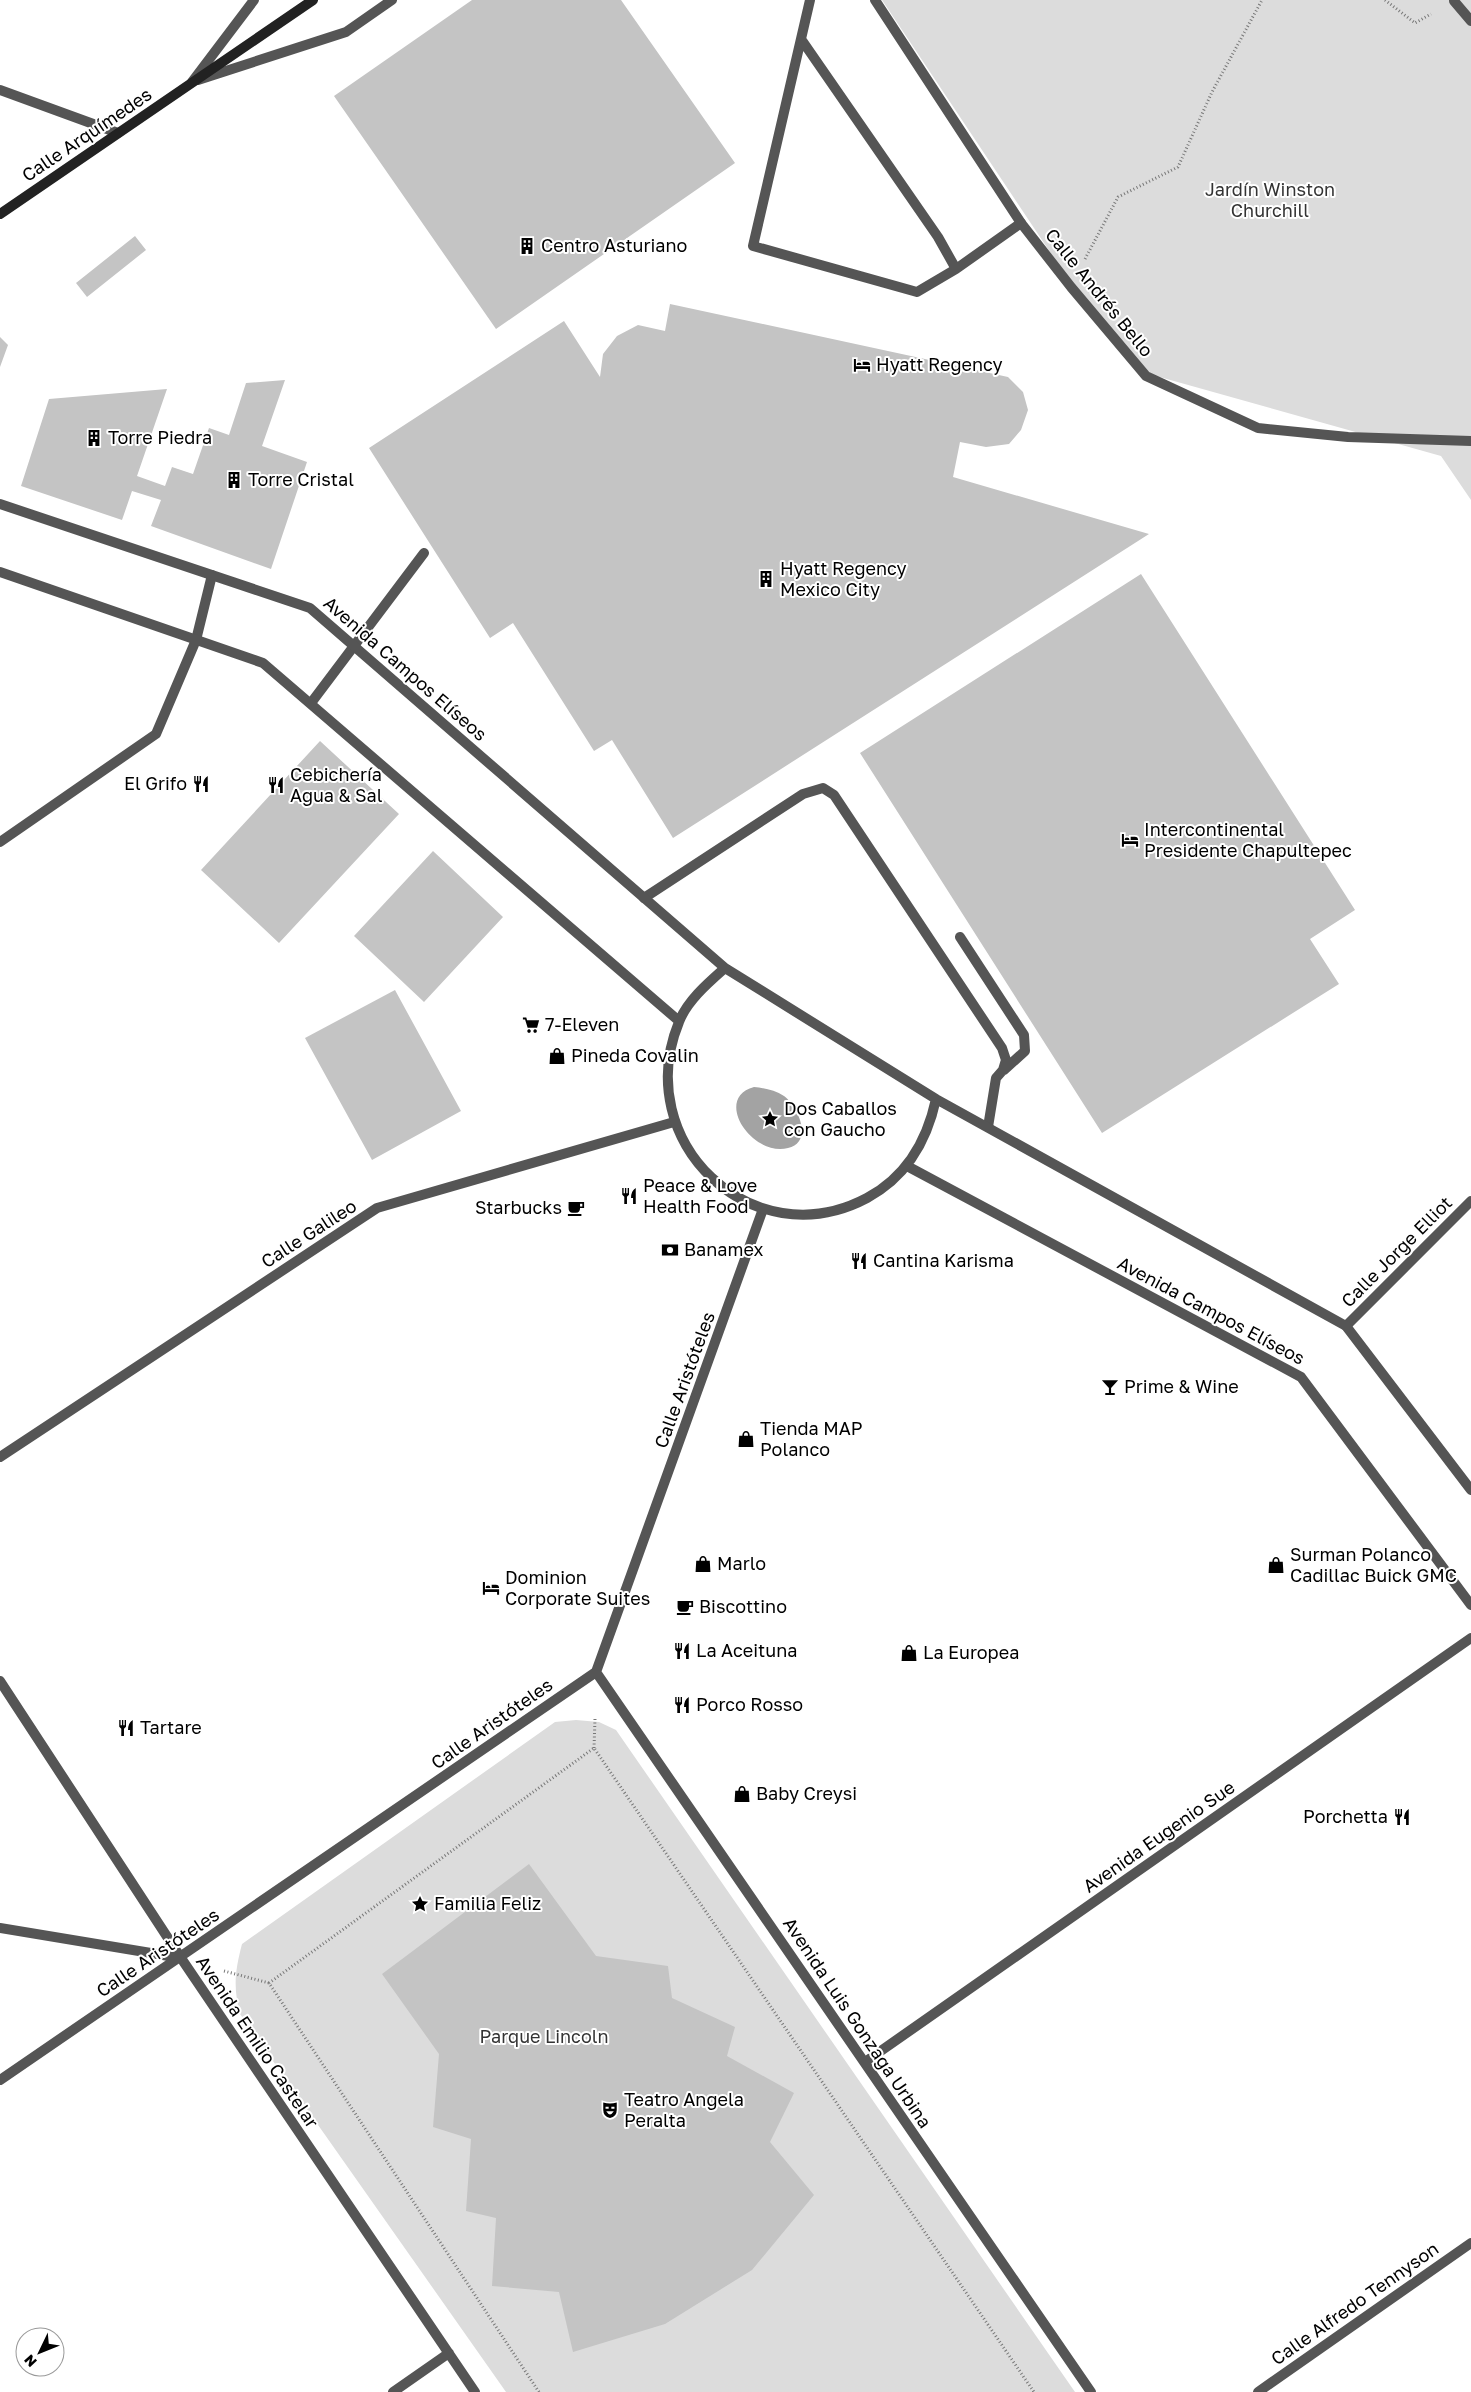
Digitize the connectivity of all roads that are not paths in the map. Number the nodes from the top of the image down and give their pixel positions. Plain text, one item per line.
1 (254, 0) edge
2 (313, 0) edge
3 (392, 0) edge
4 (810, 0) edge
5 (876, 0) edge
6 (1454, 1) edge
7 (1471, 21) edge
8 (801, 39) junction
9 (192, 83) junction
10 (0, 90) edge
11 (118, 133) junction
12 (0, 214) edge
13 (1021, 223) junction
14 (956, 269) junction
15 (1471, 441) edge
16 (0, 504) edge
17 (424, 552) dead end
18 (0, 572) edge
19 (212, 575) junction
20 (196, 640) junction
21 (356, 646) junction
22 (311, 703) junction
23 (0, 842) edge
24 (644, 898) junction
25 (960, 937) dead end
26 (725, 968) junction
27 (679, 1021) junction
28 (1003, 1070) junction
29 (936, 1099) junction
30 (674, 1122) junction
31 (988, 1127) junction
32 (907, 1166) junction
33 (1471, 1201) edge
34 (764, 1209) junction
35 (1346, 1326) junction
36 (0, 1457) edge
37 (1471, 1490) edge
38 (1471, 1605) edge
39 (1471, 1638) edge
40 (596, 1672) junction
41 (0, 1681) edge
42 (0, 1928) edge
43 (181, 1958) junction
44 (865, 2062) junction
45 (0, 2080) edge
46 (1471, 2243) edge
47 (449, 2353) junction
48 (393, 2392) edge
49 (475, 2392) edge
50 (1092, 2392) edge
51 (1258, 2392) edge

1 - 9 street, Calle Arquímedes
2 - 9 main road, Calle Arquímedes
3 - 9 street, Calle Arquímedes
4 - 8 street
5 - 13 street, Calle Andrés Bello
6 - 7 street
8 - 14 street
8 - 14 street
9 - 11 main road, Calle Arquímedes
10 - 11 street
11 - 12 main road, Calle Arquímedes
13 - 14 street
13 - 15 street, Calle Andrés Bello
16 - 19 street, Avenida Campos Elíseos
17 - 21 street
18 - 20 street
19 - 20 street
19 - 21 street, Avenida Campos Elíseos
20 - 22 street
20 - 23 street
21 - 22 street
21 - 24 street, Avenida Campos Elíseos
22 - 27 street
24 - 26 street, Avenida Campos Elíseos
24 - 28 street
25 - 28 street
26 - 27 street
26 - 29 street, Avenida Campos Elíseos
27 - 30 street
28 - 31 street
29 - 31 street
29 - 32 street
30 - 34 street
30 - 36 street, Calle Galileo
31 - 35 street
32 - 34 street
32 - 38 street, Avenida Campos Elíseos
33 - 35 street, Calle Jorge Elliot
34 - 40 street, Calle Aristóteles
35 - 37 street
39 - 44 street, Avenida Eugenio Sue
40 - 43 street, Calle Aristóteles
40 - 44 street, Avenida Luis Gonzaga Urbina
41 - 43 street, Avenida Emilio Castelar
42 - 43 street
43 - 45 street, Calle Aristóteles
43 - 47 street, Avenida Emilio Castelar
44 - 50 street, Avenida Luis Gonzaga Urbina
46 - 51 street, Calle Alfredo Tennyson
47 - 48 street
47 - 49 street, Avenida Emilio Castelar

